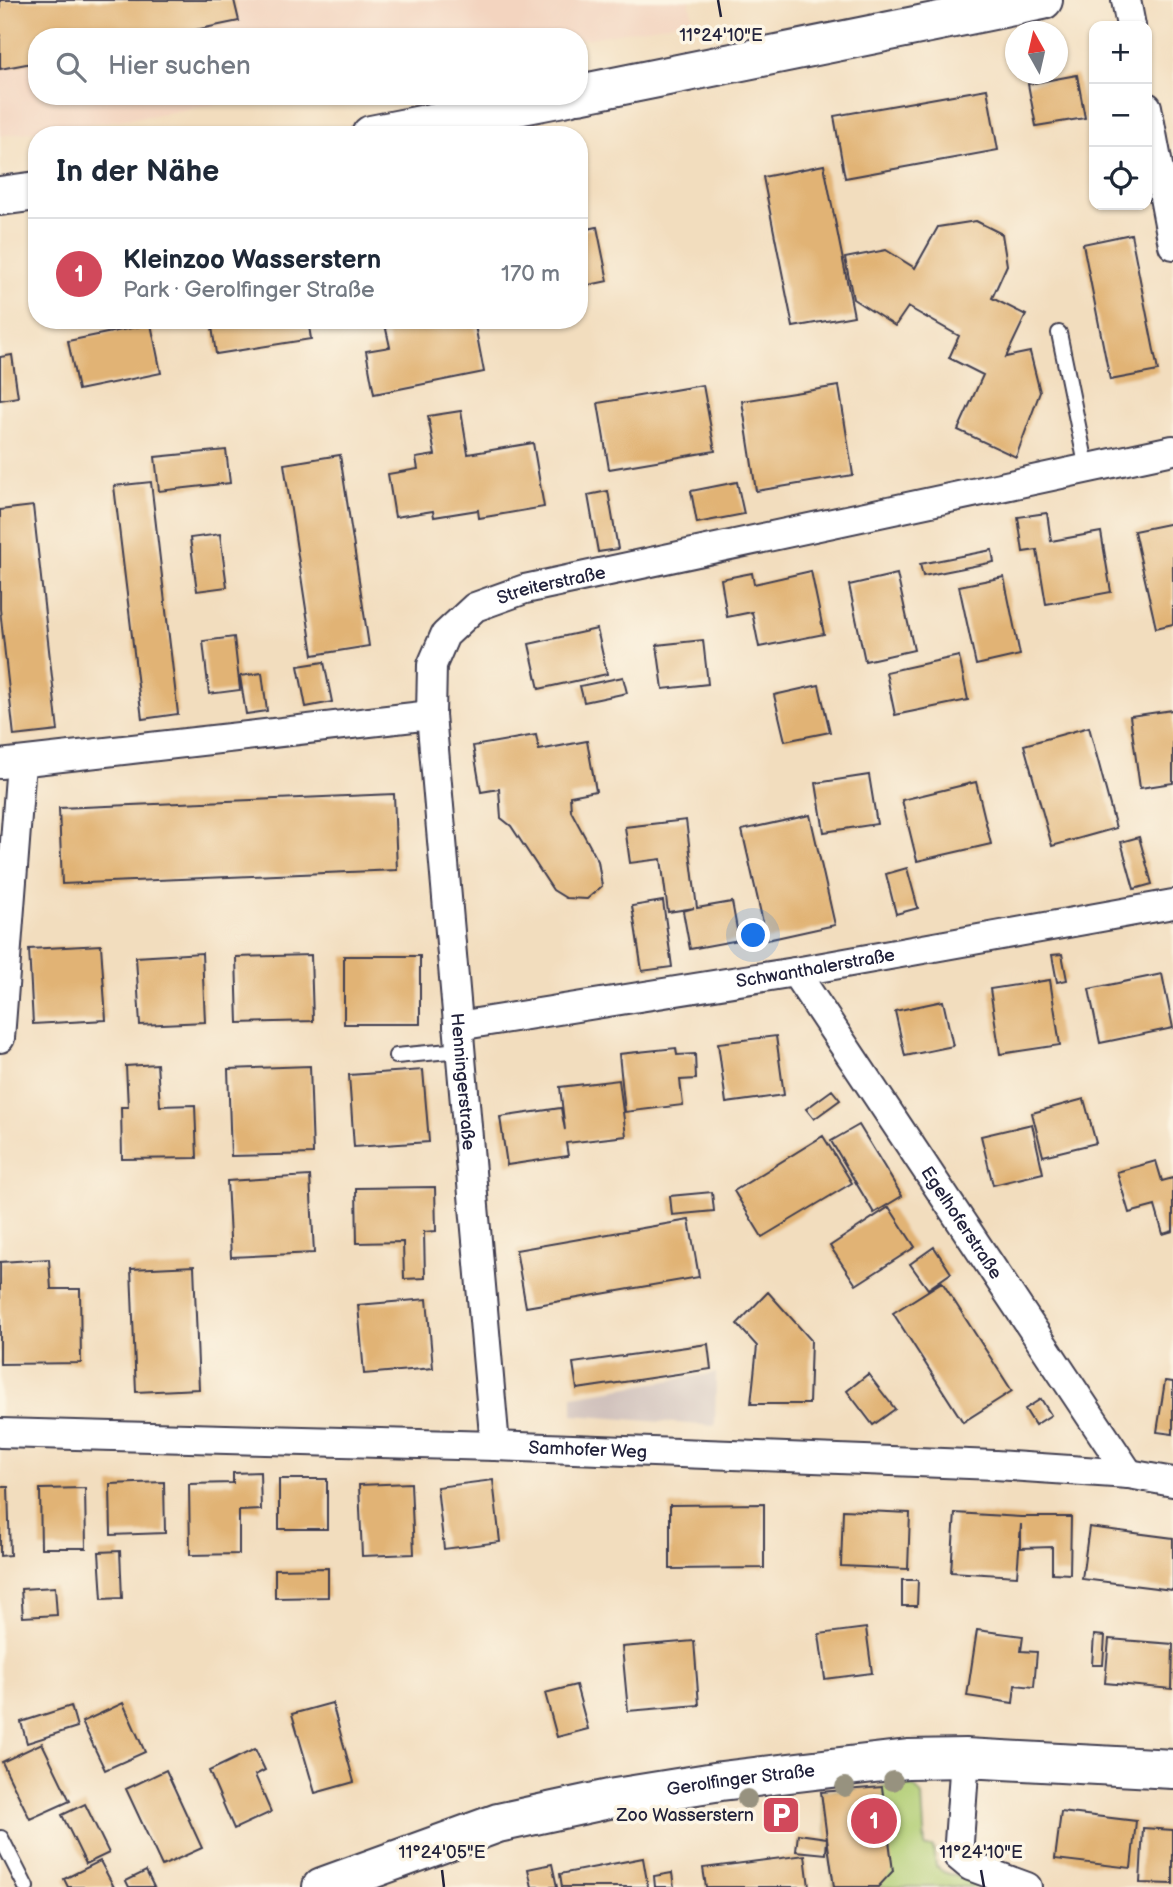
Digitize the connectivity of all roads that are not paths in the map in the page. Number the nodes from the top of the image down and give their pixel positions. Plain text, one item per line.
1 (1043, 0) edge
2 (1126, 0) edge
3 (981, 6) edge
4 (1130, 21) edge
5 (588, 92) edge
6 (523, 105) edge
7 (416, 126) edge
8 (1152, 134) edge
9 (28, 192) edge
10 (0, 196) edge
11 (1173, 245) edge
12 (1059, 333) dead end
13 (1173, 450) edge
14 (1087, 469) junction
15 (431, 715) junction
16 (11, 764) edge
17 (1173, 904) edge
18 (795, 972) junction
19 (0, 1038) edge
20 (459, 1038) junction
21 (396, 1056) dead end
22 (0, 1433) edge
23 (495, 1446) junction
24 (1129, 1474) junction
25 (1173, 1482) edge
26 (965, 1758) junction
27 (1173, 1769) edge
28 (1, 1838) edge
29 (26, 1887) edge
30 (322, 1887) edge
31 (1027, 1887) edge

1 - 3 street
2 - 4 street
3 - 5 street
6 - 7 street
8 - 11 street
9 - 10 street
12 - 14 lane
13 - 14 street, Streiterstraße
14 - 15 street, Streiterstraße
15 - 16 street
15 - 20 street, Henningerstraße
16 - 19 street
17 - 18 street, Schwanthalerstraße
18 - 20 street, Schwanthalerstraße
18 - 24 street, Egelhoferstraße
20 - 21 lane
20 - 23 street, Henningerstraße
22 - 23 street, Samhofer Weg
23 - 24 street, Samhofer Weg
24 - 25 street, Samhofer Weg
26 - 27 street, Gerolfinger Straße
26 - 30 street, Gerolfinger Straße
26 - 31 street
28 - 29 lane

